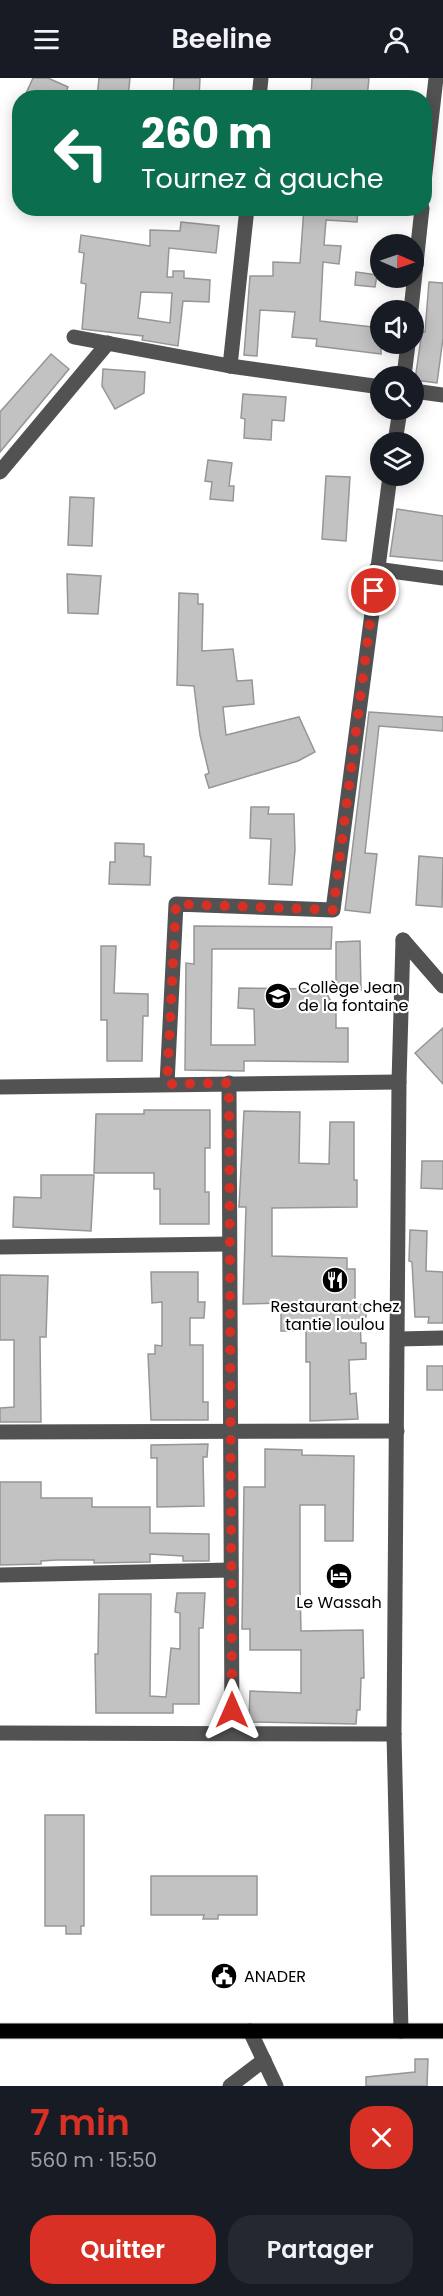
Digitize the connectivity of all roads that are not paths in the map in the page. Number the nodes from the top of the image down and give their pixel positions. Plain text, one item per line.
1 (436, 78) edge
2 (432, 113) edge
3 (246, 216) edge
4 (421, 216) edge
5 (412, 300) edge
6 (74, 337) dead end
7 (108, 343) junction
8 (230, 366) junction
9 (370, 385) edge
10 (424, 392) edge
11 (443, 395) edge
12 (0, 472) edge
13 (388, 486) edge
14 (376, 568) junction
15 (443, 578) edge
16 (443, 987) edge
17 (399, 1082) junction
18 (229, 1083) junction
19 (167, 1084) junction
20 (0, 1087) edge
21 (229, 1244) junction
22 (0, 1247) edge
23 (443, 1338) edge
24 (398, 1339) junction
25 (0, 1431) edge
26 (230, 1431) junction
27 (396, 1431) junction
28 (231, 1570) junction
29 (0, 1575) edge
30 (0, 1733) edge
31 (232, 1733) junction
32 (394, 1734) junction
33 (0, 2031) edge
34 (250, 2031) junction
35 (401, 2031) junction
36 (443, 2031) edge
37 (264, 2060) junction
38 (230, 2086) edge
39 (276, 2086) edge

1 - 2 street
3 - 8 street
4 - 5 street
6 - 7 street
7 - 8 street
7 - 12 street
8 - 9 street
10 - 11 street
13 - 14 street
14 - 15 street
14 - 19 street
16 - 17 street
17 - 18 street
17 - 24 street
18 - 19 street
18 - 21 street
19 - 20 street
21 - 22 street
21 - 26 street
23 - 24 street
24 - 27 street
25 - 26 street
26 - 27 street
26 - 28 street
27 - 32 street
28 - 29 street
28 - 31 street
30 - 31 street
31 - 32 street
32 - 35 street
33 - 34 main road
34 - 35 main road
34 - 37 street
35 - 36 main road
37 - 38 street
37 - 39 street

